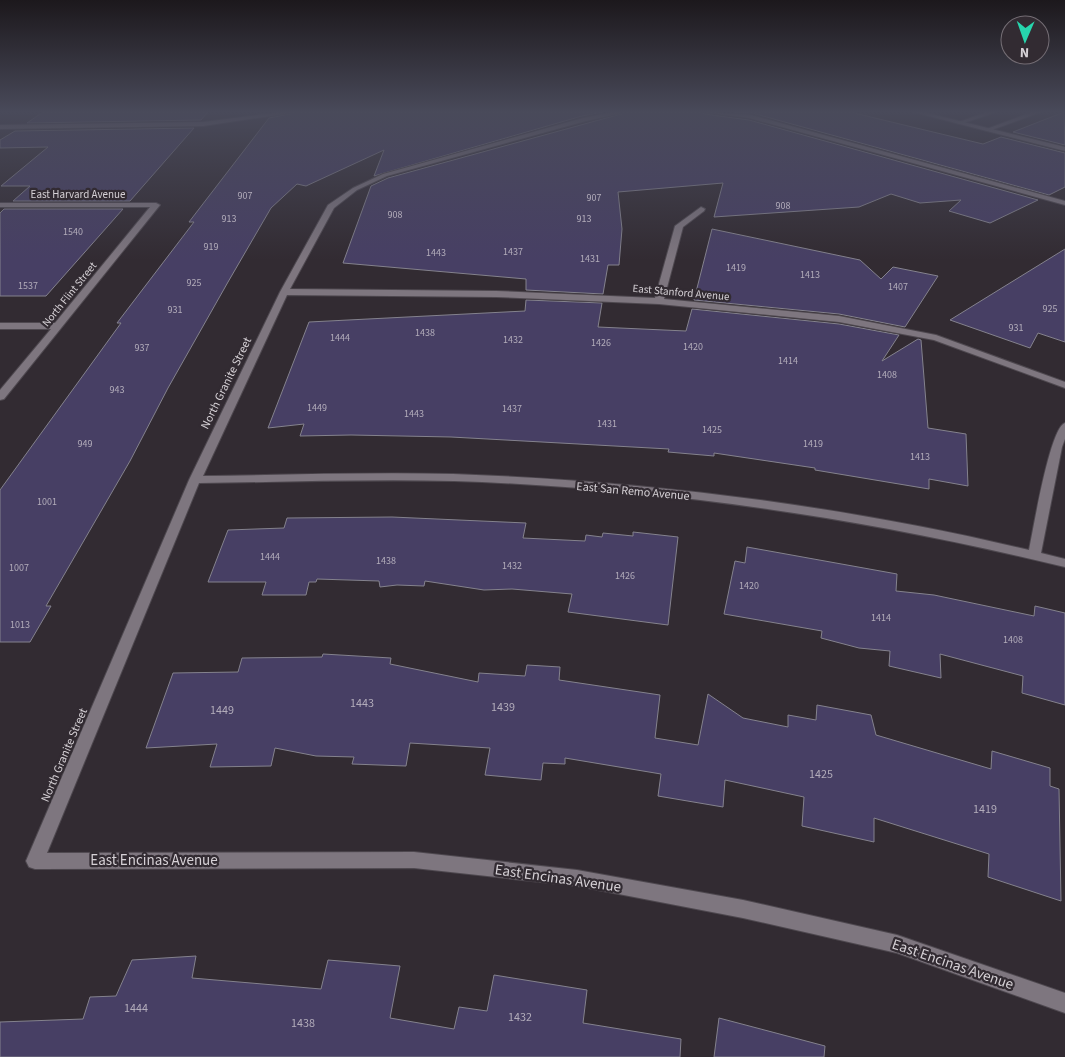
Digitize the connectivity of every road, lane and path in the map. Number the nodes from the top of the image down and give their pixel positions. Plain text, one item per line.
1 (435, 161) edge
2 (914, 161) edge
3 (1065, 203) edge
4 (0, 205) edge
5 (156, 205) joint
6 (702, 209) dead end
7 (284, 292) junction
8 (659, 301) junction
9 (0, 326) edge
10 (58, 326) junction
11 (1065, 385) edge
12 (0, 397) edge
13 (1065, 426) edge
14 (195, 480) junction
15 (1034, 555) junction
16 (1065, 563) edge
17 (35, 860) joint
18 (1065, 1003) edge

1 - 7 street, North Granite Street
2 - 3 street
4 - 5 street, East Harvard Avenue
5 - 10 street, North Flint Street
6 - 8 street
7 - 8 street, East Stanford Avenue
7 - 14 street, North Granite Street
8 - 11 street, East Stanford Avenue
9 - 10 street
10 - 12 street, North Flint Street
13 - 15 street
14 - 15 street, East San Remo Avenue
14 - 17 street, North Granite Street
15 - 16 street, East San Remo Avenue
17 - 18 street, East Encinas Avenue

